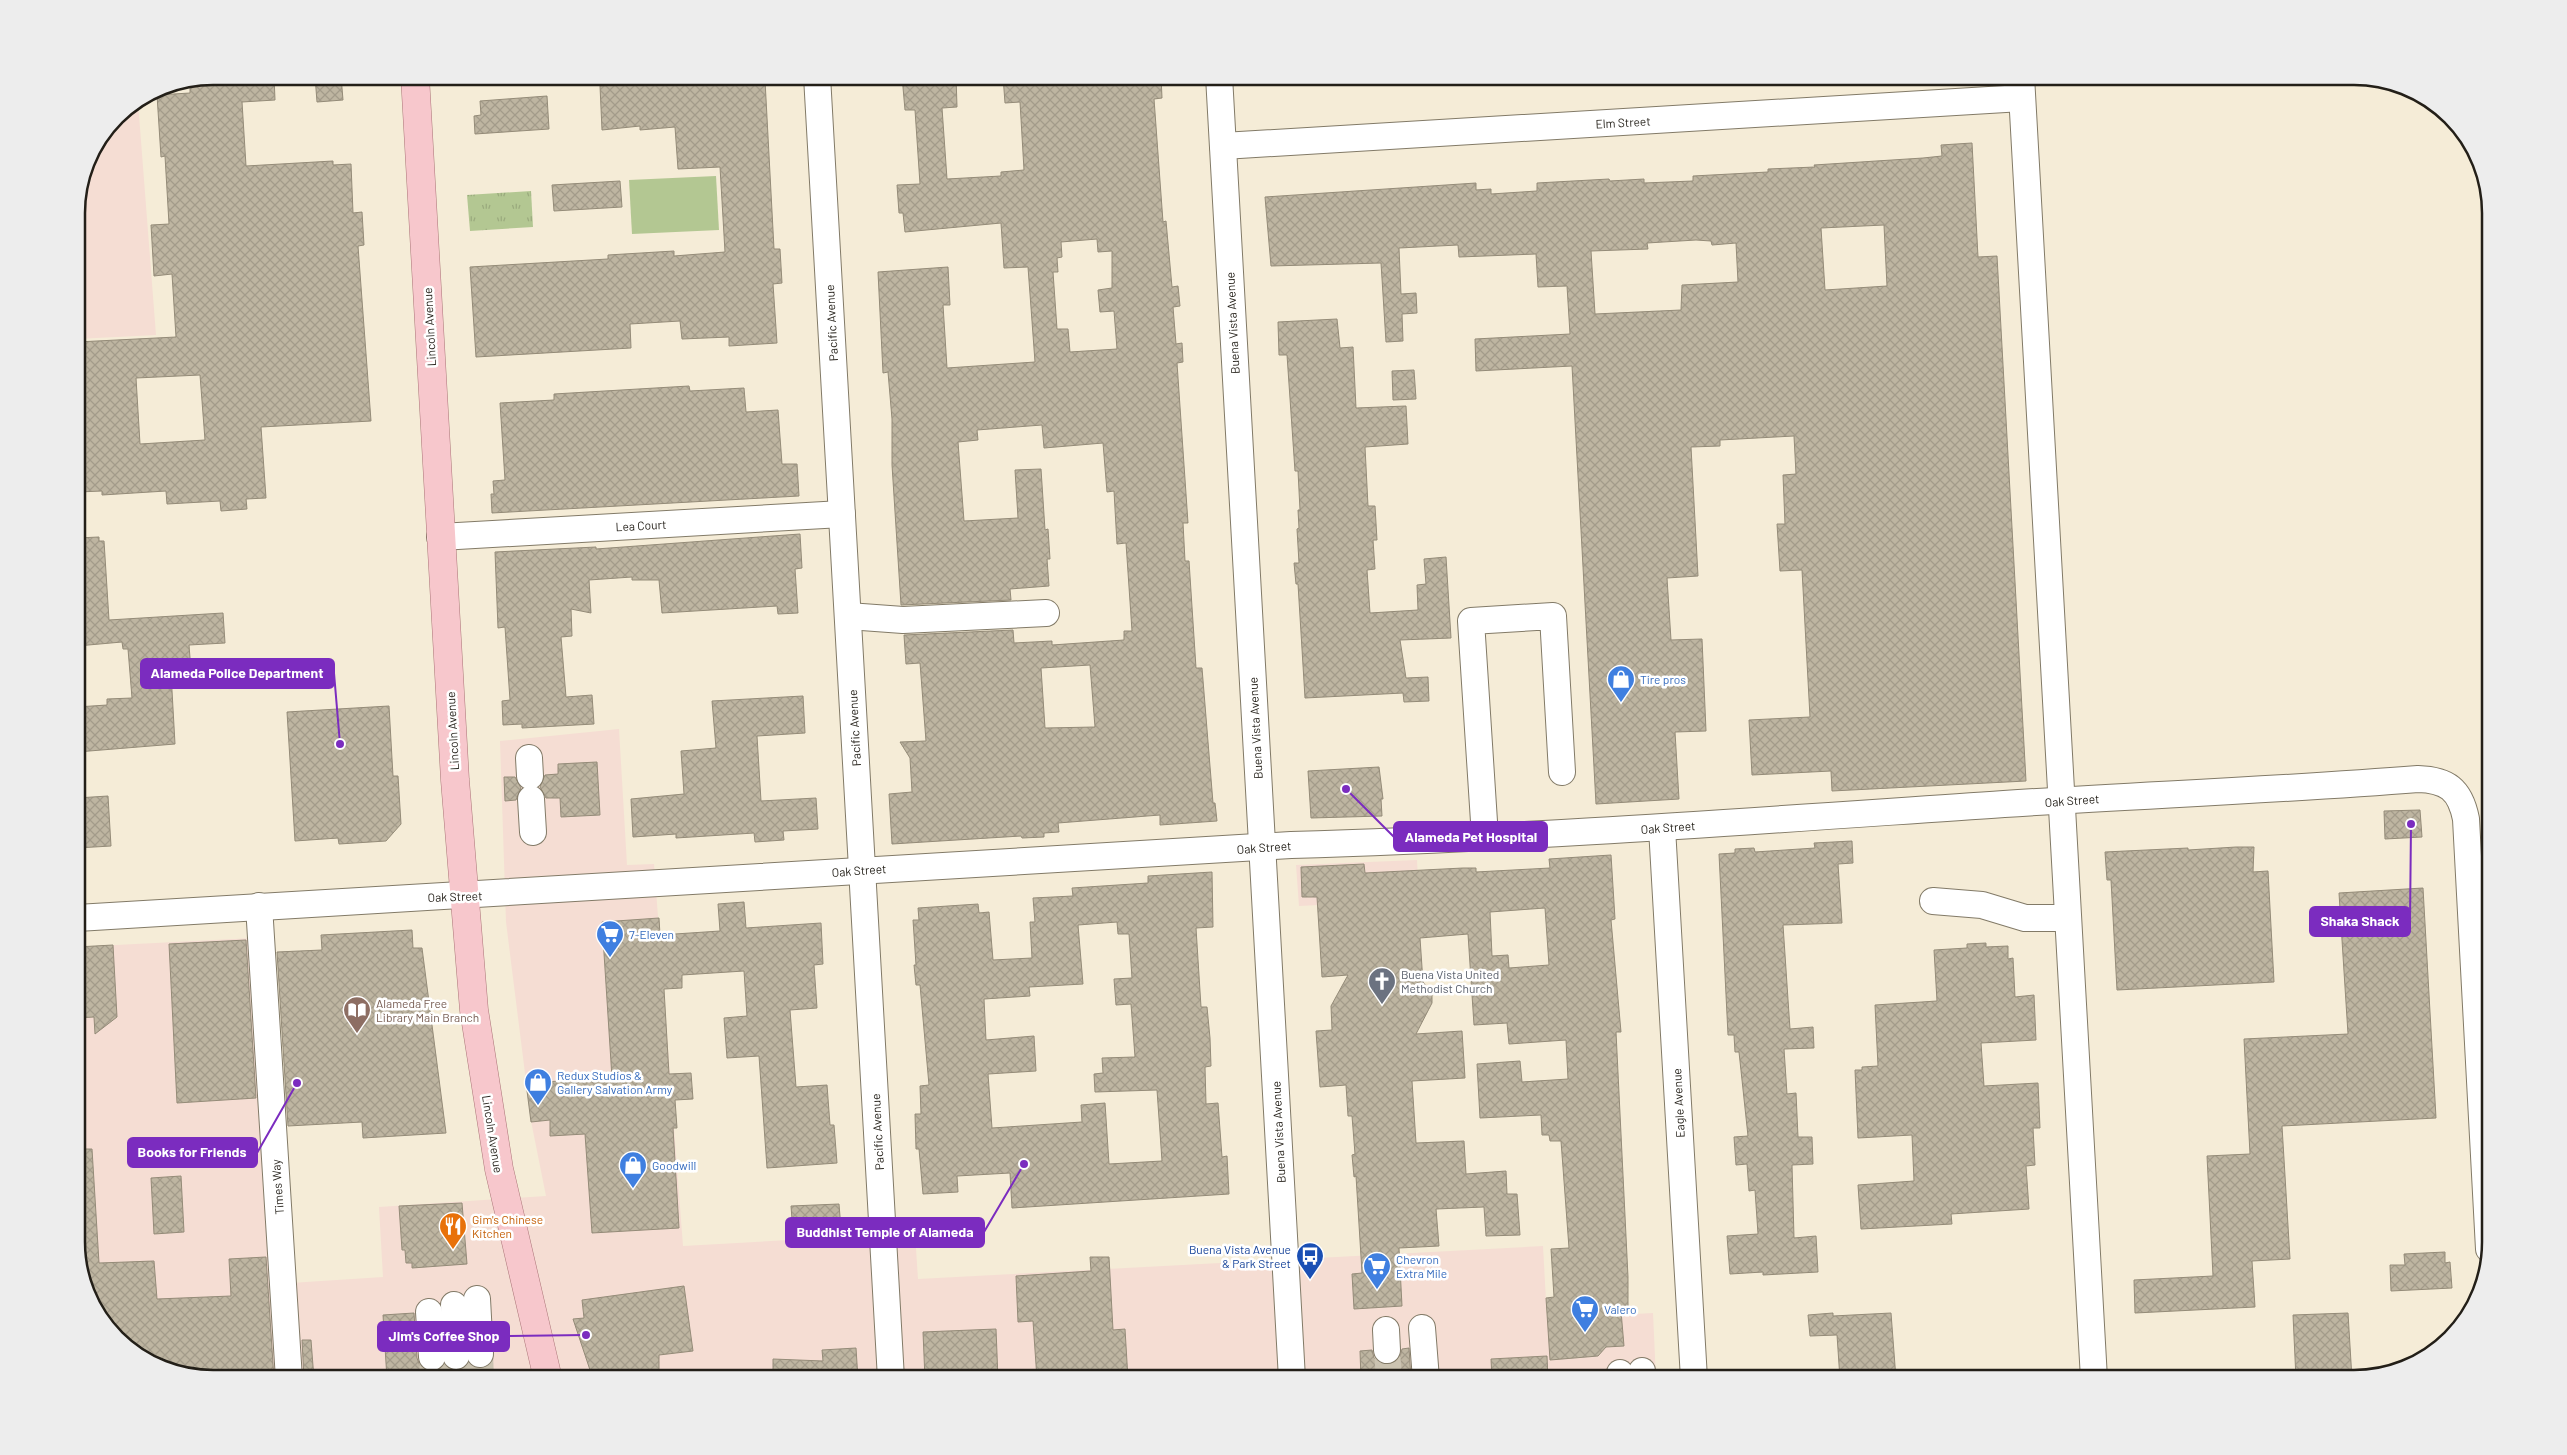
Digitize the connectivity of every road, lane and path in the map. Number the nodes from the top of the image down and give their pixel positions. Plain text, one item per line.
1 (415, 85) edge
2 (818, 85) edge
3 (1220, 85) edge
4 (2022, 87) edge
5 (1223, 146) junction
6 (842, 514) junction
7 (440, 537) junction
8 (1046, 614) dead end
9 (848, 616) junction
10 (1562, 772) dead end
11 (530, 778) dead end
12 (2062, 800) junction
13 (1662, 828) junction
14 (533, 832) dead end
15 (1485, 837) junction
16 (1262, 847) junction
17 (861, 870) junction
18 (464, 895) junction
19 (1932, 900) dead end
20 (259, 906) junction
21 (85, 917) edge
22 (2067, 918) junction
23 (2482, 1118) edge
24 (466, 1302) dead end
25 (429, 1312) dead end
26 (1422, 1328) dead end
27 (288, 1370) edge
28 (546, 1370) edge
29 (891, 1370) edge
30 (1291, 1370) edge
31 (1425, 1370) edge
32 (1693, 1370) edge
33 (2093, 1370) edge

1 - 7 main road, Lincoln Avenue
2 - 6 street, Pacific Avenue
3 - 5 street, Buena Vista Avenue
4 - 5 street, Elm Street
4 - 12 street
5 - 16 street, Buena Vista Avenue
6 - 7 street, Lea Court
6 - 9 street, Pacific Avenue
7 - 18 main road, Lincoln Avenue
8 - 9 street
9 - 17 street, Pacific Avenue
10 - 15 street
11 - 14 street
12 - 13 street, Oak Street
12 - 22 street
12 - 23 street, Oak Street
13 - 15 street, Oak Street
13 - 32 street, Eagle Avenue
15 - 16 street, Oak Street
16 - 17 street, Oak Street
16 - 30 street, Buena Vista Avenue
17 - 18 street, Oak Street
17 - 29 street, Pacific Avenue
18 - 20 street, Oak Street
18 - 28 main road, Lincoln Avenue
19 - 22 street
20 - 21 street, Oak Street
20 - 27 street, Times Way
22 - 33 street
24 - 25 street
26 - 31 street

